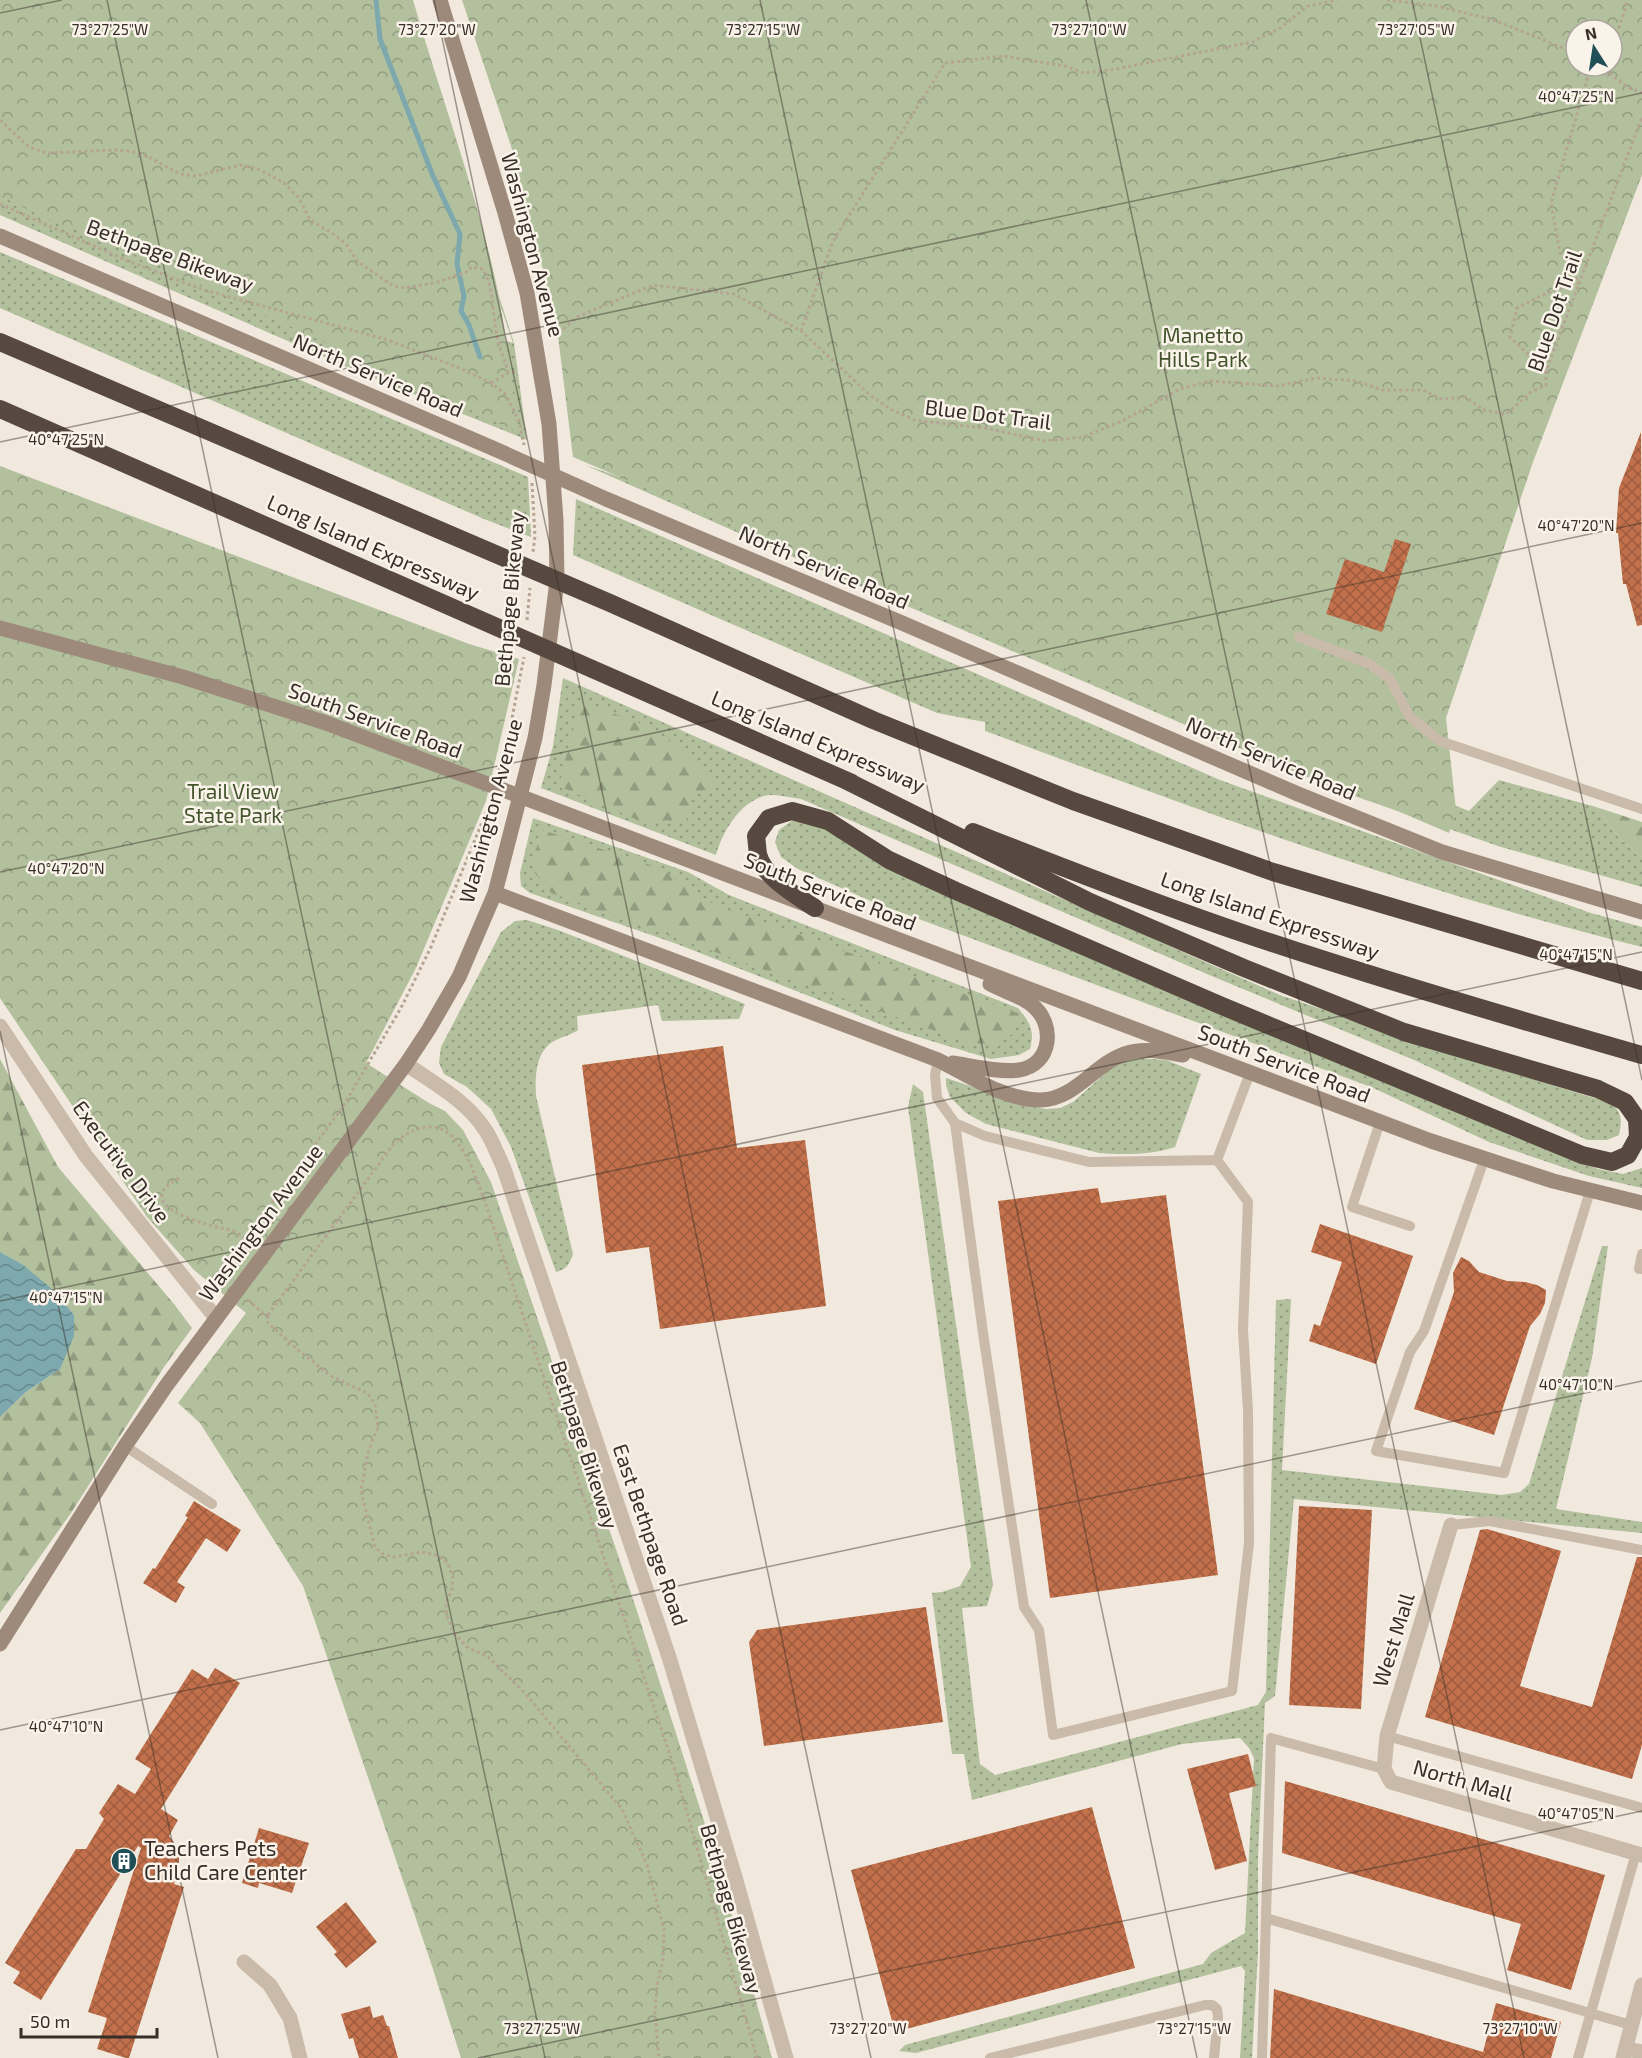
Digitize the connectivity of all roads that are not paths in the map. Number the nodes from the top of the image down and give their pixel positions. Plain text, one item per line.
1 (440, 0) edge
2 (0, 236) edge
3 (0, 342) edge
4 (0, 409) edge
5 (0, 628) edge
6 (1299, 637) dead end
7 (843, 779) junction
8 (1642, 809) edge
9 (495, 893) junction
10 (815, 908) junction
11 (1642, 912) edge
12 (892, 938) junction
13 (1642, 981) edge
14 (0, 1026) edge
15 (1642, 1056) edge
16 (1211, 1058) junction
17 (938, 1060) junction
18 (406, 1064) junction
19 (1250, 1073) junction
20 (1380, 1122) junction
21 (955, 1123) junction
22 (1217, 1160) junction
23 (1484, 1160) junction
24 (1590, 1191) junction
25 (1642, 1203) edge
26 (1410, 1226) dead end
27 (1642, 1254) edge
28 (1642, 1269) edge
29 (216, 1318) junction
30 (125, 1446) junction
31 (212, 1504) dead end
32 (1451, 1525) joint
33 (1642, 1550) edge
34 (0, 1644) edge
35 (1387, 1736) junction
36 (1384, 1768) junction
37 (1642, 1808) edge
38 (1639, 1854) edge
39 (1266, 1918) junction
40 (244, 1962) dead end
41 (1642, 1985) edge
42 (1589, 2013) junction
43 (1631, 2025) junction
44 (1642, 2052) edge
45 (1624, 2054) edge
46 (300, 2058) edge
47 (786, 2058) edge
48 (990, 2058) edge
49 (1214, 2058) edge
50 (1262, 2058) edge
51 (1578, 2058) edge

1 - 9 main road, Washington Avenue
2 - 11 main road, North Service Road
3 - 13 highway, Long Island Expressway
4 - 7 highway, Long Island Expressway
5 - 10 main road, South Service Road
6 - 8 lane
7 - 10 highway
7 - 15 highway, Long Island Expressway
9 - 17 main road
9 - 18 main road, Washington Avenue
10 - 12 main road, South Service Road
12 - 16 main road, South Service Road
12 - 17 main road
14 - 29 street, Executive Drive
16 - 17 main road
16 - 19 main road, South Service Road
17 - 21 lane
18 - 29 main road, Washington Avenue
18 - 47 street, East Bethpage Road
19 - 20 main road, South Service Road
19 - 22 lane
20 - 23 main road, South Service Road
20 - 26 lane
21 - 22 lane
21 - 22 lane
23 - 24 main road, South Service Road
23 - 24 lane
24 - 25 main road, South Service Road
27 - 28 lane
29 - 30 main road, Washington Avenue
30 - 31 lane
30 - 34 main road, Washington Avenue
32 - 33 lane
32 - 35 street, West Mall
35 - 36 street, West Mall
35 - 37 lane
36 - 38 street, North Mall
36 - 39 lane
38 - 42 lane
39 - 42 lane
39 - 50 lane
40 - 46 street
41 - 43 street
42 - 43 lane
42 - 51 lane
43 - 45 street
44 - 45 street
48 - 49 lane

